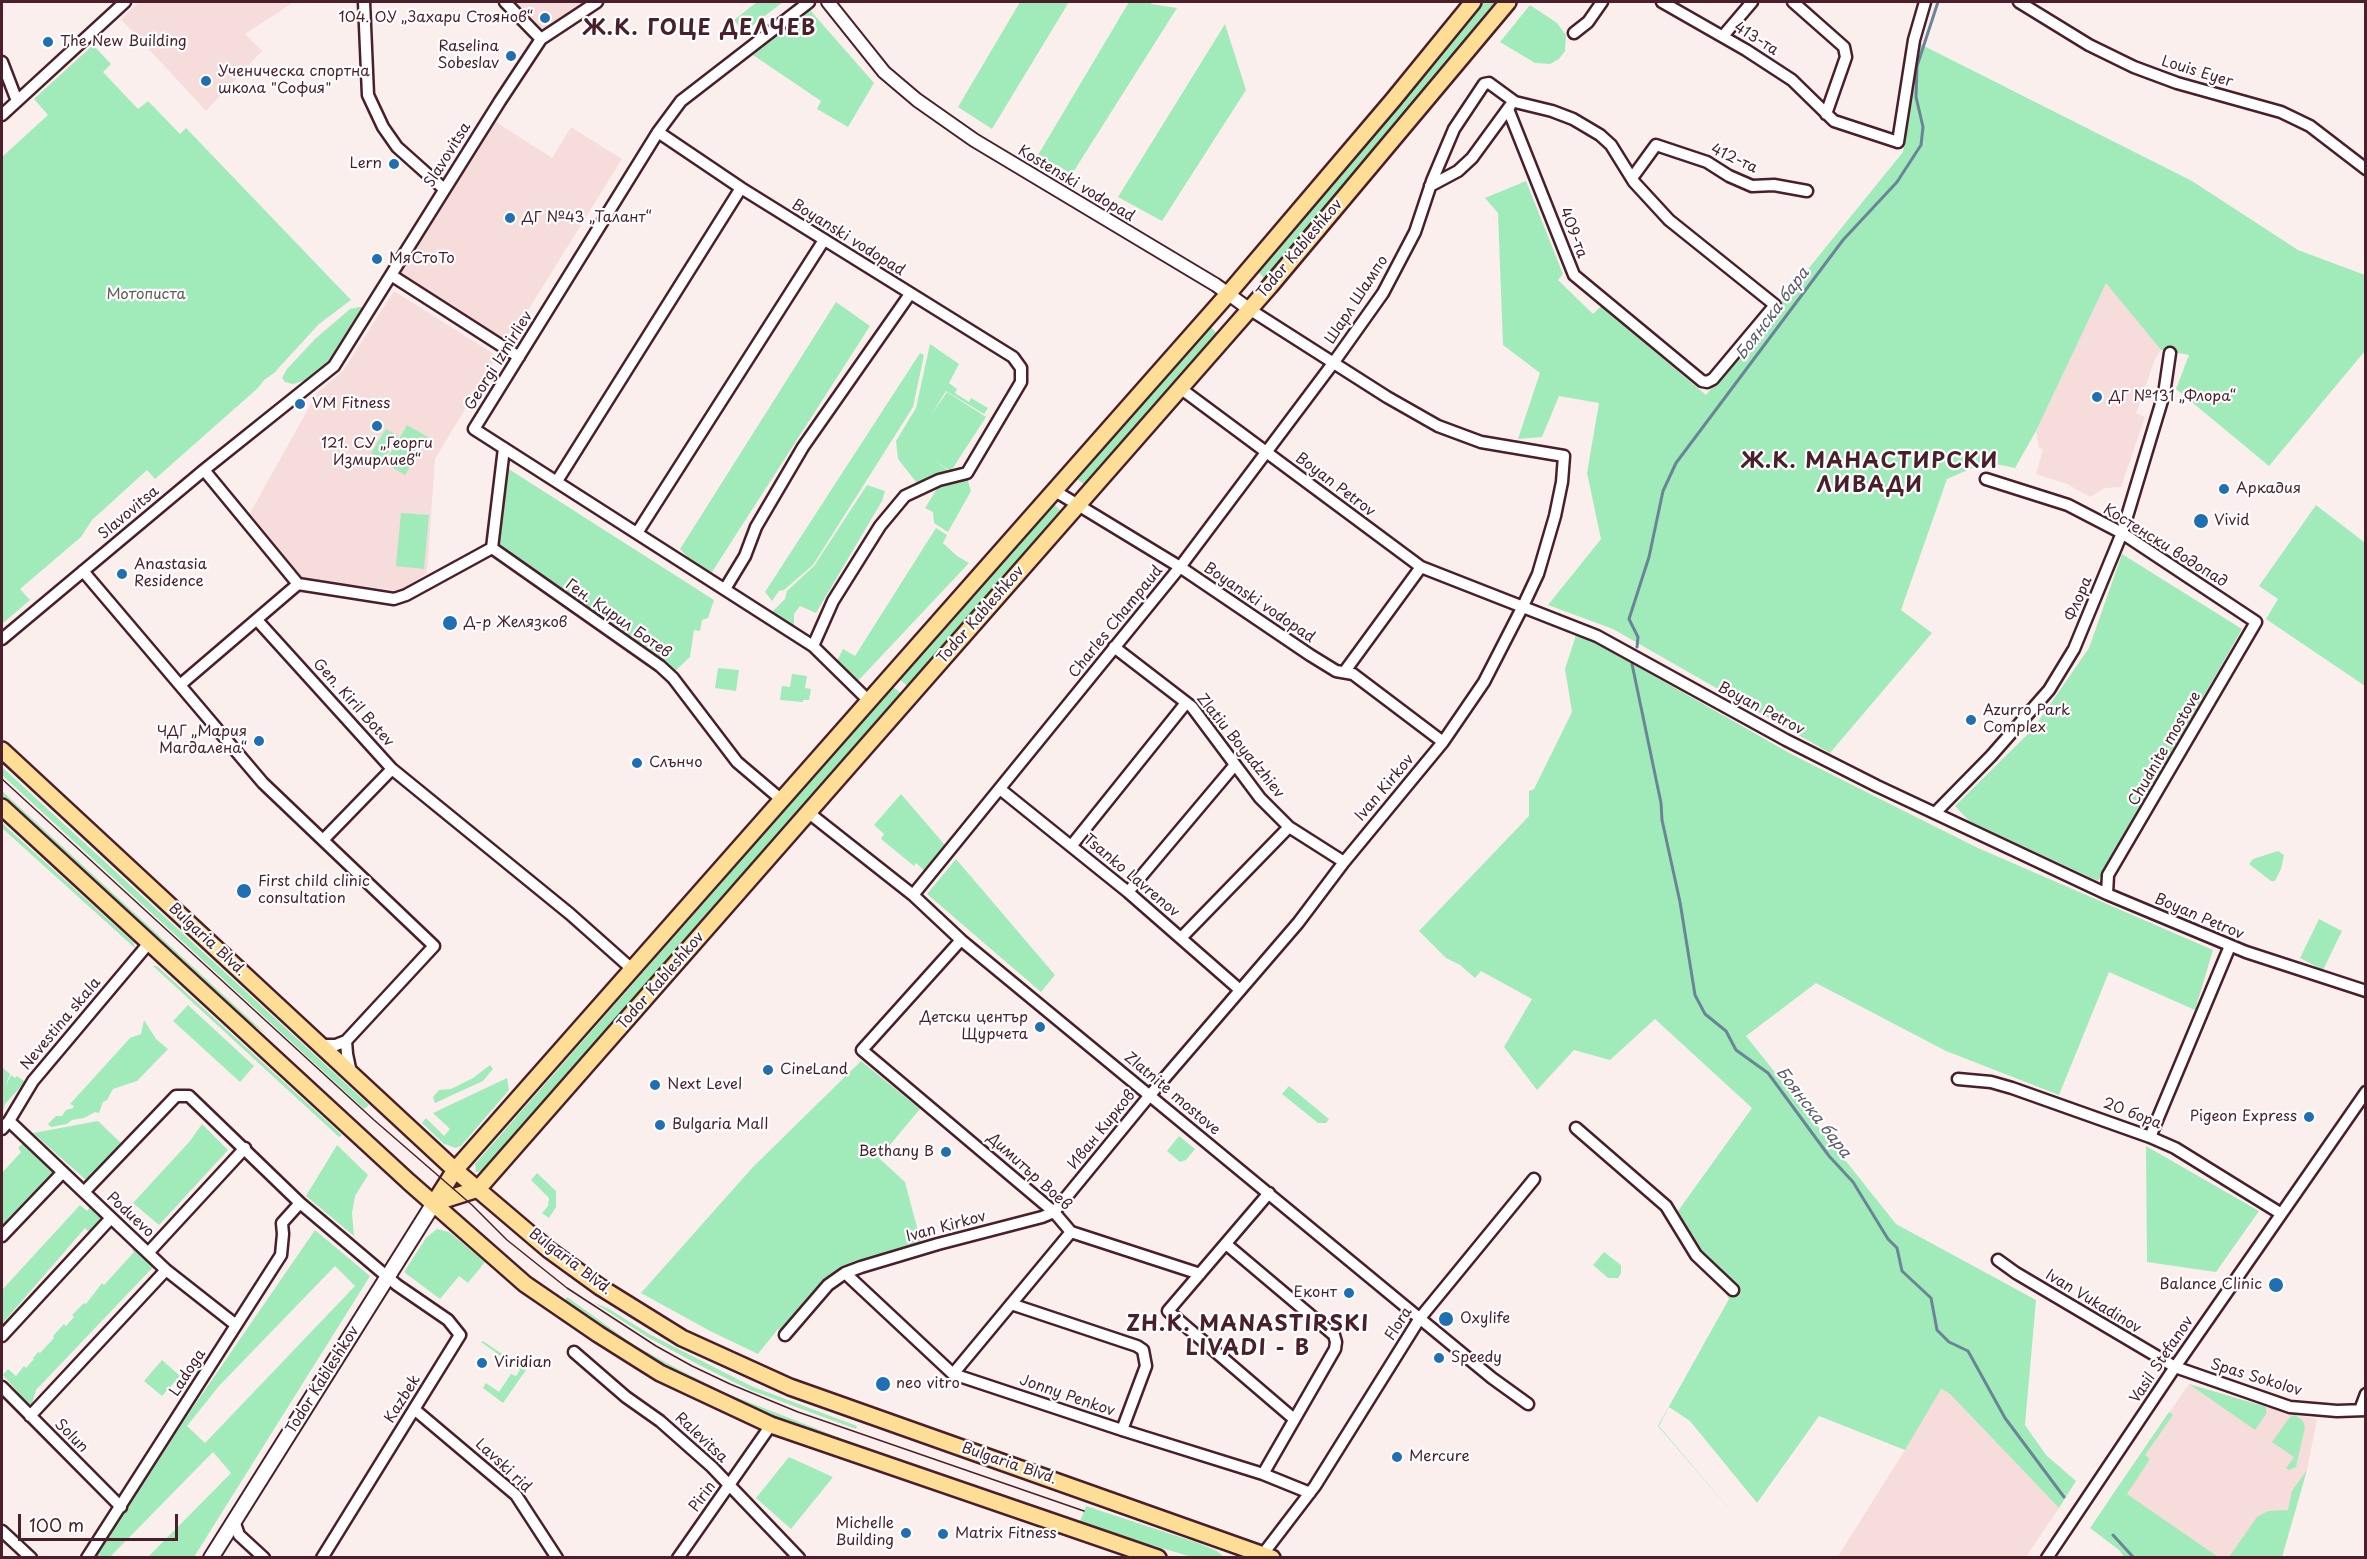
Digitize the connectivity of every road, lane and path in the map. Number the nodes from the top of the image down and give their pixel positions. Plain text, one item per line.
1 (125, 2) edge
2 (364, 2) edge
3 (505, 2) edge
4 (597, 2) edge
5 (808, 2) edge
6 (828, 2) edge
7 (1473, 2) edge
8 (1508, 2) edge
9 (1602, 2) edge
10 (1662, 2) edge
11 (1752, 2) edge
12 (1793, 2) edge
13 (1925, 2) edge
14 (2019, 2) edge
15 (1574, 33) dead end
16 (1723, 36) junction
17 (541, 39) junction
18 (2, 62) edge
19 (17, 101) junction
20 (1511, 106) junction
21 (1826, 114) junction
22 (2, 115) edge
23 (658, 132) junction
24 (2366, 169) edge
25 (1632, 178) junction
26 (1430, 186) junction
27 (741, 188) junction
28 (444, 189) junction
29 (1807, 191) dead end
30 (825, 240) junction
31 (391, 275) junction
32 (910, 294) junction
33 (1228, 294) junction
34 (1249, 309) junction
35 (2170, 353) dead end
36 (519, 357) junction
37 (1334, 362) junction
38 (1180, 388) junction
39 (504, 448) junction
40 (1267, 453) junction
41 (204, 470) junction
42 (1986, 479) dead end
43 (557, 481) junction
44 (1055, 491) junction
45 (1078, 505) junction
46 (637, 533) junction
47 (2122, 533) junction
48 (492, 548) junction
49 (1180, 567) junction
50 (1421, 567) junction
51 (83, 571) junction
52 (298, 584) junction
53 (725, 589) junction
54 (1523, 606) junction
55 (257, 620) junction
56 (2256, 622) joint
57 (2, 639) edge
58 (813, 646) junction
59 (1114, 647) junction
60 (1345, 671) junction
61 (180, 685) junction
62 (869, 700) junction
63 (1186, 703) junction
64 (1443, 742) junction
65 (2, 750) edge
66 (1234, 766) junction
67 (392, 769) junction
68 (1000, 789) junction
69 (783, 801) junction
70 (2, 807) edge
71 (809, 813) junction
72 (1935, 813) junction
73 (1289, 827) junction
74 (324, 839) junction
75 (1071, 845) junction
76 (1344, 862) junction
77 (1128, 892) junction
78 (2107, 894) junction
79 (913, 895) junction
80 (1181, 938) junction
81 (961, 940) junction
82 (149, 943) junction
83 (2230, 946) junction
84 (633, 970) junction
85 (1240, 990) junction
86 (2366, 991) edge
87 (346, 1041) junction
88 (321, 1045) junction
89 (351, 1074) junction
90 (1958, 1079) dead end
91 (2366, 1092) edge
92 (1150, 1095) junction
93 (5, 1125) edge
94 (1576, 1128) dead end
95 (2151, 1137) junction
96 (245, 1148) junction
97 (455, 1170) junction
98 (63, 1172) junction
99 (1534, 1179) dead end
100 (478, 1189) junction
101 (84, 1192) junction
102 (1269, 1193) junction
103 (300, 1203) junction
104 (434, 1203) junction
105 (1054, 1212) junction
106 (2280, 1213) junction
107 (111, 1218) junction
108 (1071, 1232) junction
109 (2, 1236) edge
110 (1226, 1244) junction
111 (148, 1253) junction
112 (1998, 1260) dead end
113 (166, 1270) junction
114 (846, 1273) junction
115 (1200, 1274) junction
116 (388, 1277) junction
117 (1733, 1290) dead end
118 (1011, 1304) junction
119 (1420, 1318) junction
120 (236, 1325) junction
121 (785, 1335) dead end
122 (2, 1336) edge
123 (574, 1352) dead end
124 (2175, 1367) junction
125 (953, 1374) junction
126 (2, 1387) edge
127 (2366, 1394) edge
128 (1528, 1404) dead end
129 (414, 1409) junction
130 (2363, 1410) edge
131 (30, 1416) junction
132 (1294, 1419) junction
133 (771, 1425) junction
134 (1122, 1430) junction
135 (1263, 1474) junction
136 (729, 1486) junction
137 (1310, 1493) junction
138 (120, 1507) junction
139 (234, 1521) junction
140 (2, 1531) edge
141 (1268, 1556) edge
142 (31, 1557) edge
143 (87, 1557) edge
144 (211, 1557) edge
145 (264, 1557) edge
146 (322, 1557) edge
147 (557, 1557) edge
148 (678, 1557) edge
149 (799, 1557) edge
150 (1158, 1557) edge
151 (2047, 1557) edge

1 - 19 street
2 - 28 street
3 - 17 street
4 - 17 street, Slavovitsa
5 - 23 street, Georgi Izmirliev
6 - 33 street, Kostenski vodopad
7 - 33 main road, Todor Kableshkov
8 - 34 main road, Todor Kableshkov
9 - 15 street
10 - 16 street, 413-та
11 - 16 street
12 - 21 street
13 - 21 street, 413-та
14 - 24 street, Louis Eyer
16 - 21 street, 413-та
17 - 28 street, Slavovitsa
18 - 19 street
19 - 22 street
20 - 25 street
20 - 25 street, 409-та
20 - 26 street
20 - 26 street, Шарл Шампо
23 - 27 street, Boyanski vodopad
23 - 36 street, Georgi Izmirliev
25 - 29 street, 412-та
26 - 37 street, Шарл Шампо
27 - 30 street, Boyanski vodopad
27 - 43 street
28 - 31 street, Slavovitsa
30 - 32 street, Boyanski vodopad
30 - 46 street
31 - 36 street
31 - 41 street, Slavovitsa
32 - 53 street
32 - 58 street, Boyanski vodopad
33 - 34 street, Kostenski vodopad
33 - 44 main road, Todor Kableshkov
34 - 37 street, Kostenski vodopad
34 - 38 main road, Todor Kableshkov
35 - 47 street, Флора
36 - 39 street, Georgi Izmirliev
37 - 40 street, Charles Champaud
37 - 54 street, Ivan Kirkov
38 - 40 street, Boyan Petrov
38 - 45 main road, Todor Kableshkov
39 - 43 street, Georgi Izmirliev
39 - 48 street
40 - 49 street, Charles Champaud
40 - 50 street, Boyan Petrov
41 - 51 street, Slavovitsa
41 - 52 street
42 - 47 street, Костенски водопад
43 - 46 street, Georgi Izmirliev
44 - 45 street, Boyanski vodopad
44 - 62 main road, Todor Kableshkov
45 - 49 street, Boyanski vodopad
45 - 71 main road, Todor Kableshkov
46 - 53 street, Georgi Izmirliev
47 - 56 street, Костенски водопад
47 - 72 street, Флора
48 - 52 street
48 - 69 street, Ген. Кирил Ботев
49 - 59 street, Charles Champaud
49 - 60 street, Boyanski vodopad
50 - 54 street, Boyan Petrov
50 - 60 street
51 - 57 street, Slavovitsa
51 - 61 street
52 - 55 street
53 - 58 street, Georgi Izmirliev
54 - 64 street, Ivan Kirkov
54 - 72 street, Boyan Petrov
55 - 61 street
55 - 67 street, Gen. Kiril Botev
56 - 78 street, Chudnite mostove
58 - 62 street, Georgi Izmirliev
59 - 63 street, Zlatiu Boyadzhiev
59 - 68 street, Charles Champaud
60 - 64 street, Boyanski vodopad
61 - 74 street
62 - 69 main road, Todor Kableshkov
63 - 66 street, Zlatiu Boyadzhiev
63 - 75 street
64 - 76 street, Ivan Kirkov
65 - 88 main road, Bulgaria Blvd.
66 - 73 street, Zlatiu Boyadzhiev
66 - 77 street
67 - 74 street
67 - 84 street, Gen. Kiril Botev
68 - 75 street, Tsanko Lavrenov
68 - 79 street, Charles Champaud
69 - 84 main road, Todor Kableshkov
70 - 82 main road
71 - 79 street, Zlatnite mostove
71 - 100 main road, Todor Kableshkov
72 - 78 street, Boyan Petrov
73 - 76 street, Zlatiu Boyadzhiev
73 - 80 street
74 - 87 street
75 - 77 street, Tsanko Lavrenov
76 - 85 street, Ivan Kirkov
77 - 80 street, Tsanko Lavrenov
78 - 83 street, Boyan Petrov
79 - 81 street, Zlatnite mostove
80 - 85 street, Tsanko Lavrenov
81 - 92 street, Zlatnite mostove
81 - 105 street, Димитър Воев
82 - 93 street, Nevestina skala
82 - 104 main road
83 - 86 street, Boyan Petrov
83 - 95 street
84 - 97 main road, Todor Kableshkov
85 - 92 street, Ivan Kirkov
87 - 88 street
87 - 89 street
88 - 89 main road, Bulgaria Blvd.
89 - 97 main road, Bulgaria Blvd.
90 - 95 street, 20 бора
91 - 106 street, Vasil Stefanov
92 - 102 street, Zlatnite mostove
92 - 105 street, Иван Кирков
93 - 98 street, Poduevo
94 - 117 street
95 - 106 street, 20 бора
96 - 101 street
96 - 103 street
96 - 111 street
97 - 100 main road, Bulgaria Blvd.
97 - 104 main road, Todor Kableshkov
98 - 101 street, Poduevo
98 - 109 street
99 - 119 street, Flora
100 - 104 main road
100 - 141 main road, Bulgaria Blvd.
101 - 107 street, Poduevo
102 - 110 street
102 - 119 street, Zlatnite mostove
103 - 116 street
103 - 120 street, Ladoga
104 - 116 main road, Todor Kableshkov
104 - 133 main road
105 - 108 street, Димитър Воев
105 - 114 street, Ivan Kirkov
106 - 124 street, Vasil Stefanov
107 - 111 street, Poduevo
107 - 122 street
108 - 115 street, Димитър Воев
108 - 118 street
110 - 115 street
110 - 132 street
111 - 113 street, Poduevo
112 - 124 street, Ivan Vukadinov
113 - 120 street, Poduevo
113 - 131 street
114 - 121 street
114 - 125 street, Jonny Penkov
115 - 132 street
116 - 129 street, Kazbek
116 - 139 main road, Todor Kableshkov
118 - 125 street
118 - 134 street
119 - 128 street, Zlatnite mostove
119 - 137 street, Flora
120 - 138 street, Ladoga
123 - 136 street, Ralevitsa
124 - 130 street, Spas Sokolov
124 - 151 street, Vasil Stefanov
125 - 134 street, Jonny Penkov
126 - 131 street, Solun
127 - 130 street
129 - 146 street, Kazbek
129 - 147 street, Lavski rid
131 - 138 street, Solun
132 - 135 street
133 - 136 street, Pirin
133 - 150 main road
134 - 135 street, Jonny Penkov
135 - 137 street, Jonny Penkov
136 - 148 street, Pirin
136 - 149 street, Ralevitsa
137 - 141 street, Flora
138 - 143 street, Ladoga
139 - 144 main road, Todor Kableshkov
139 - 145 street
140 - 142 street

